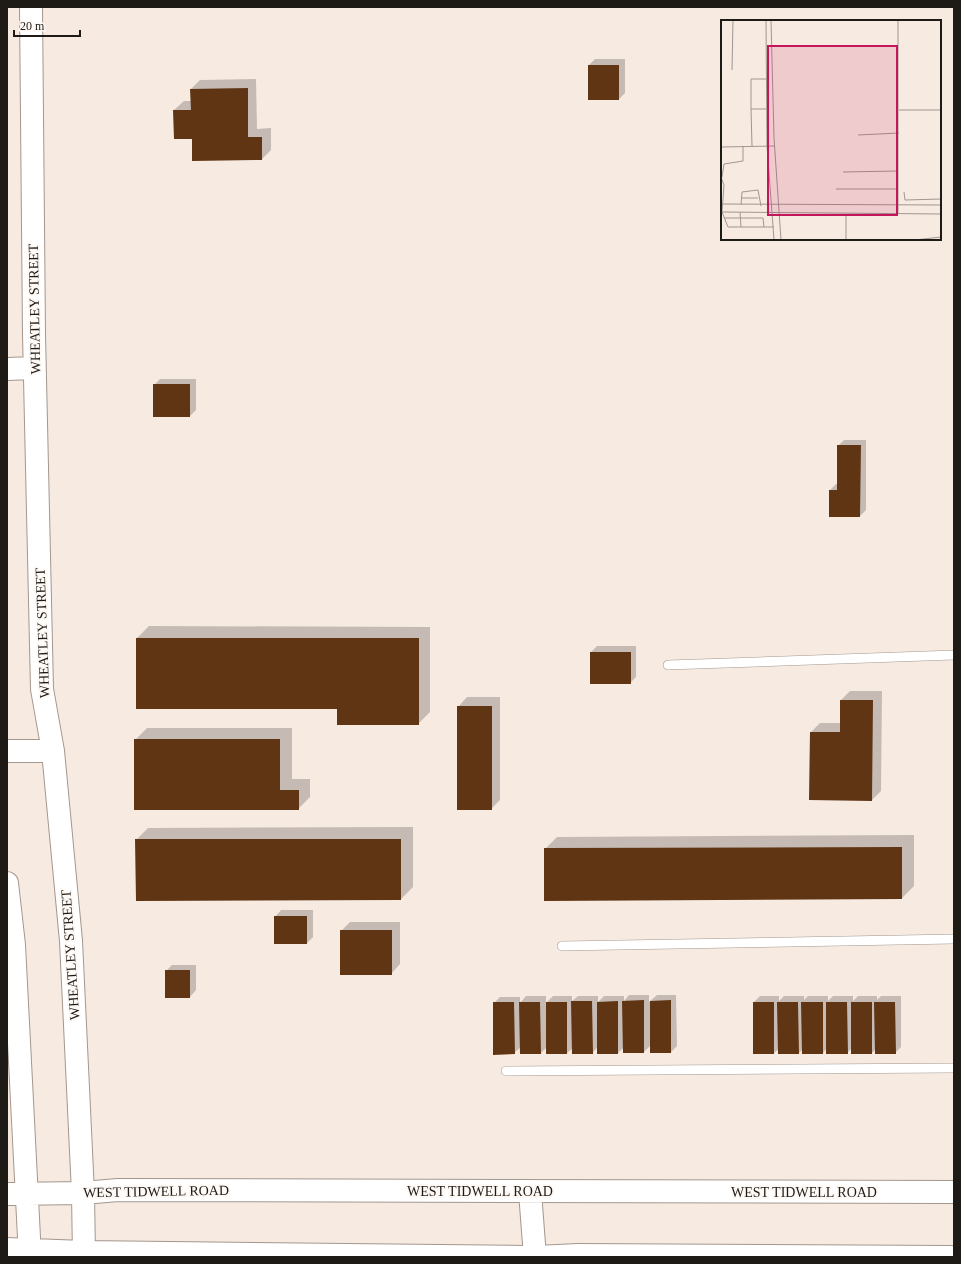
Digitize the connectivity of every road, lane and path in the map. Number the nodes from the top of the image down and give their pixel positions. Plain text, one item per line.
1 (31, 7) edge
2 (34, 368) junction
3 (7, 369) edge
4 (954, 655) edge
5 (668, 665) dead end
6 (7, 751) edge
7 (53, 751) junction
8 (7, 883) edge
9 (954, 939) edge
10 (562, 946) dead end
11 (954, 1068) edge
12 (506, 1071) dead end
13 (530, 1192) junction
14 (954, 1192) edge
15 (83, 1193) junction
16 (17, 1194) edge
17 (7, 1249) edge
18 (30, 1253) edge
19 (84, 1254) edge
20 (578, 1256) edge
21 (527, 1257) edge
22 (536, 1257) edge
23 (951, 1257) edge

1 - 2 main road, WHEATLEY STREET
2 - 3 main road
2 - 7 main road, WHEATLEY STREET
4 - 5 lane
6 - 7 main road
7 - 15 main road, WHEATLEY STREET
8 - 16 main road
9 - 10 lane
11 - 12 lane
13 - 14 main road, WEST TIDWELL ROAD
13 - 15 main road, WEST TIDWELL ROAD
13 - 22 main road
15 - 16 main road, WEST TIDWELL ROAD
15 - 19 main road, WHEATLEY STREET
16 - 18 main road
17 - 18 main road
18 - 19 main road
19 - 21 main road
20 - 22 main road
20 - 23 main road

